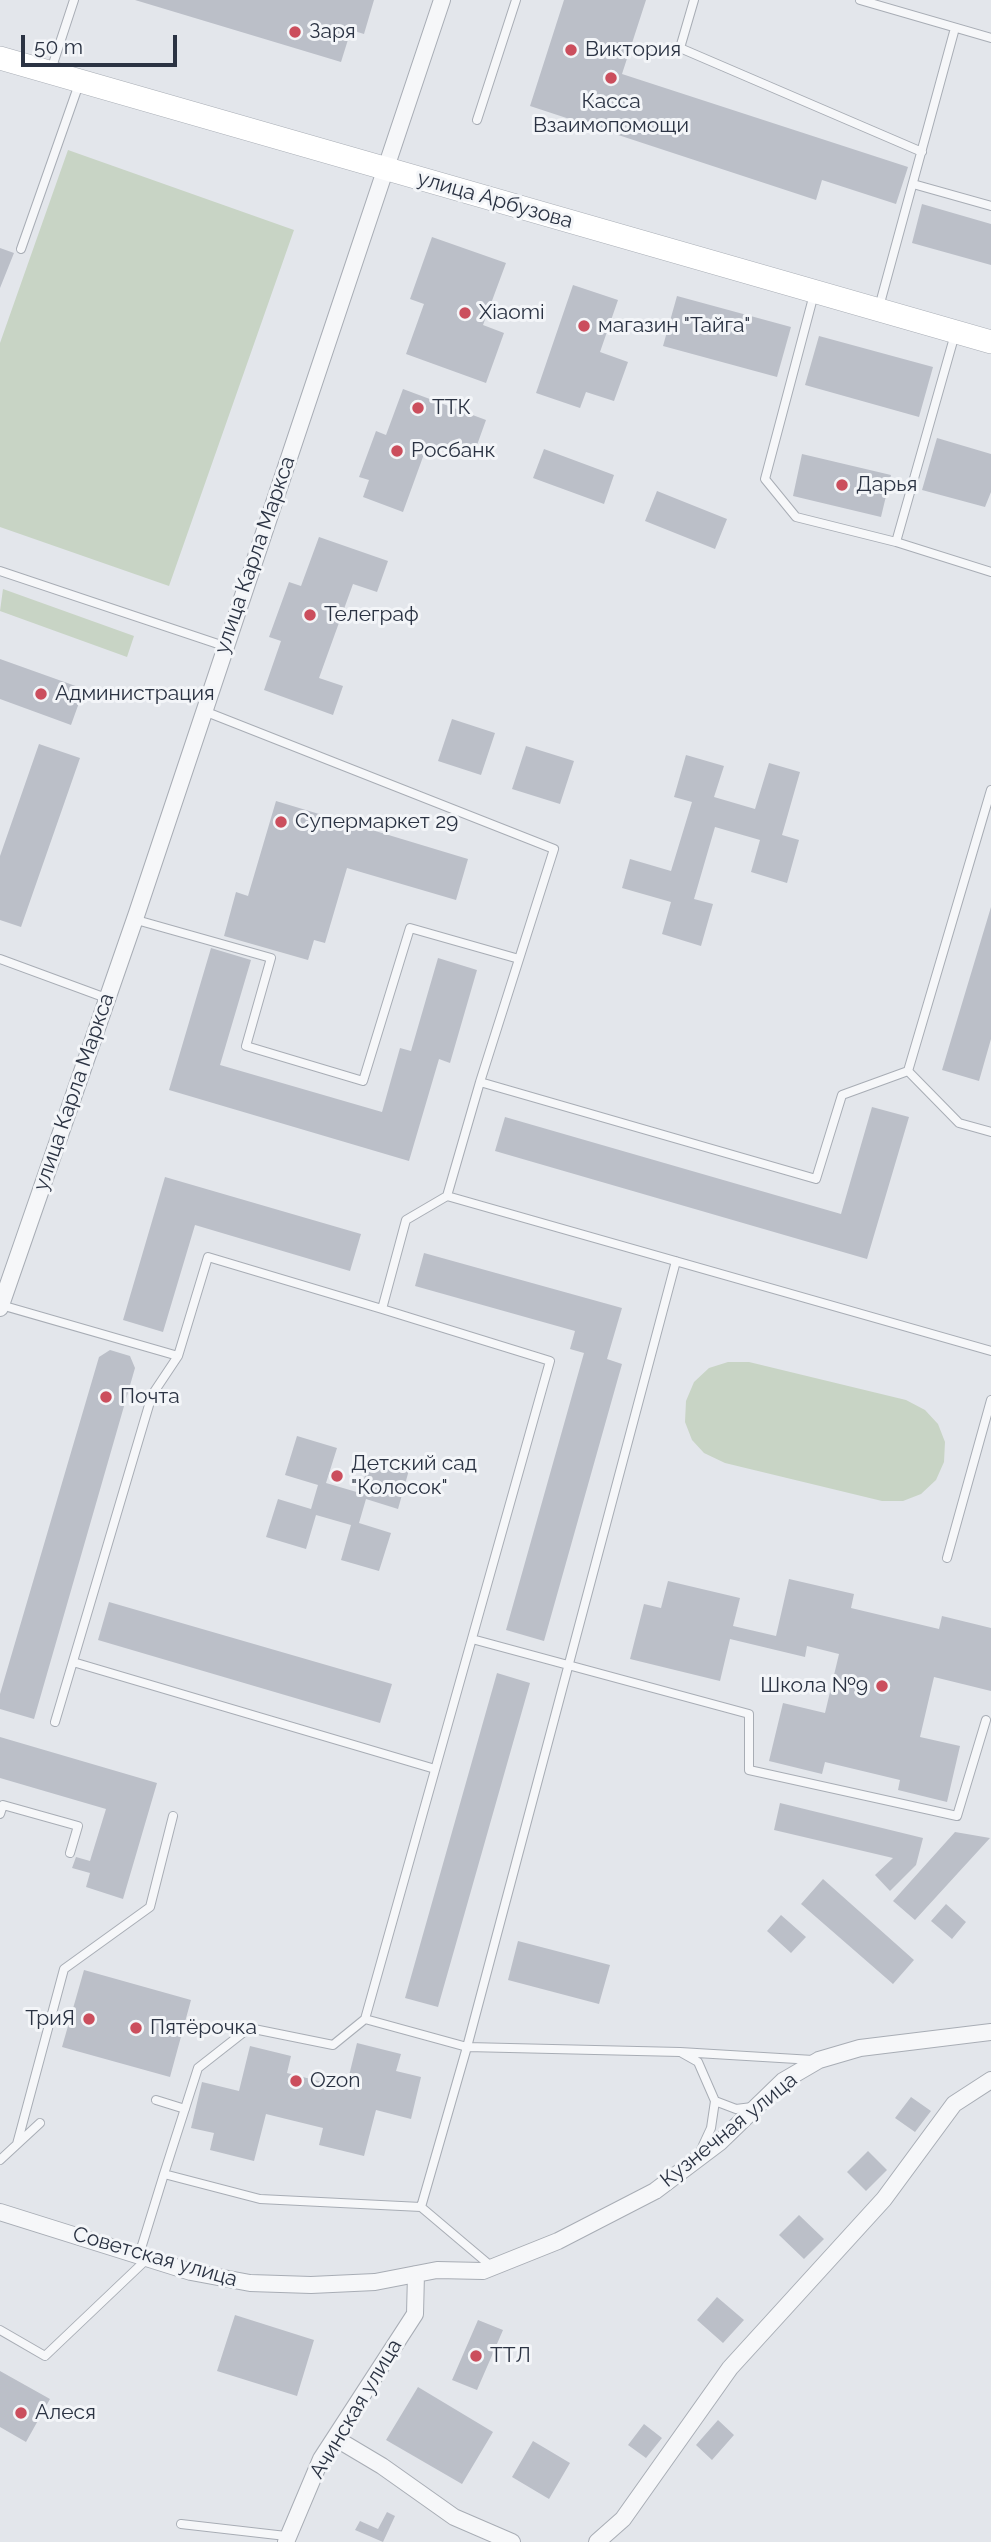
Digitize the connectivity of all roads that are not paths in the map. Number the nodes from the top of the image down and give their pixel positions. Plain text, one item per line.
1 (74, 0) edge
2 (442, 0) edge
3 (516, 0) edge
4 (694, 0) edge
5 (860, 0) edge
6 (881, 3) edge
7 (955, 29) junction
8 (991, 37) edge
9 (0, 58) edge
10 (51, 73) junction
11 (80, 81) junction
12 (477, 120) dead end
13 (922, 152) junction
14 (384, 168) junction
15 (913, 184) junction
16 (991, 206) edge
17 (21, 249) dead end
18 (815, 292) junction
19 (878, 310) junction
20 (956, 332) junction
21 (991, 342) edge
22 (896, 542) junction
23 (0, 571) edge
24 (991, 572) edge
25 (224, 646) junction
26 (203, 711) junction
27 (991, 790) edge
28 (133, 919) junction
29 (0, 959) edge
30 (519, 959) junction
31 (106, 998) junction
32 (908, 1071) junction
33 (480, 1082) junction
34 (991, 1132) edge
35 (447, 1196) junction
36 (676, 1262) junction
37 (1, 1306) edge
38 (382, 1310) junction
39 (991, 1351) edge
40 (178, 1356) junction
41 (991, 1401) edge
42 (947, 1558) dead end
43 (472, 1639) junction
44 (73, 1662) junction
45 (568, 1665) junction
46 (986, 1720) dead end
47 (55, 1722) dead end
48 (435, 1769) junction
49 (0, 1814) edge
50 (173, 1816) dead end
51 (70, 1853) dead end
52 (365, 2019) junction
53 (991, 2032) edge
54 (467, 2047) junction
55 (680, 2052) junction
56 (819, 2060) junction
57 (991, 2080) edge
58 (156, 2100) dead end
59 (715, 2101) junction
60 (759, 2105) junction
61 (185, 2109) junction
62 (40, 2123) dead end
63 (17, 2144) junction
64 (0, 2160) edge
65 (696, 2160) junction
66 (164, 2174) junction
67 (421, 2207) junction
68 (0, 2212) edge
69 (144, 2257) junction
70 (492, 2267) junction
71 (438, 2270) joint
72 (416, 2274) junction
73 (0, 2330) edge
74 (335, 2438) junction
75 (181, 2524) dead end
76 (286, 2539) edge
77 (512, 2542) edge
78 (597, 2542) edge

1 - 10 lane
2 - 14 street, улица Карла Маркса
3 - 12 lane
4 - 13 lane
5 - 6 lane
6 - 7 lane
7 - 8 lane
7 - 13 lane
9 - 10 street, улица Арбузова
10 - 11 street, улица Арбузова
11 - 14 street, улица Арбузова
11 - 17 lane
13 - 15 lane
14 - 18 street, улица Арбузова
14 - 25 street, улица Карла Маркса
15 - 16 lane
15 - 19 lane
18 - 19 street, улица Арбузова
18 - 22 lane
19 - 20 street, улица Арбузова
20 - 21 street, улица Арбузова
20 - 22 lane
22 - 24 lane
23 - 25 lane
25 - 26 street, улица Карла Маркса
26 - 28 street, улица Карла Маркса
26 - 30 lane
27 - 32 lane
28 - 30 lane
28 - 31 street, улица Карла Маркса
29 - 31 lane
30 - 33 lane
31 - 37 street, улица Карла Маркса
32 - 33 lane
32 - 34 lane
33 - 35 lane
35 - 36 lane
35 - 38 lane
36 - 39 lane
36 - 45 lane
37 - 40 lane
38 - 40 lane
38 - 43 lane
40 - 44 lane
41 - 42 lane
43 - 45 lane
43 - 48 lane
44 - 47 lane
44 - 48 lane
45 - 46 lane
45 - 54 lane
48 - 52 lane
49 - 51 lane
50 - 63 lane
52 - 54 lane
52 - 61 lane
53 - 56 street, Кузнечная улица
54 - 55 lane
54 - 67 lane
55 - 56 lane
55 - 59 lane
56 - 60 street, Кузнечная улица
57 - 78 street
58 - 61 lane
59 - 60 lane
59 - 65 lane
60 - 65 street, Кузнечная улица
61 - 66 lane
62 - 63 lane
63 - 64 lane
65 - 70 street, Кузнечная улица
66 - 67 lane
66 - 69 lane
67 - 70 lane
68 - 69 street, Советская улица
69 - 72 street, Советская улица
69 - 73 lane
70 - 71 street, Кузнечная улица
71 - 72 street, Советская улица
72 - 74 street, Ачинская улица
74 - 76 street, Ачинская улица
74 - 77 street
75 - 76 lane

